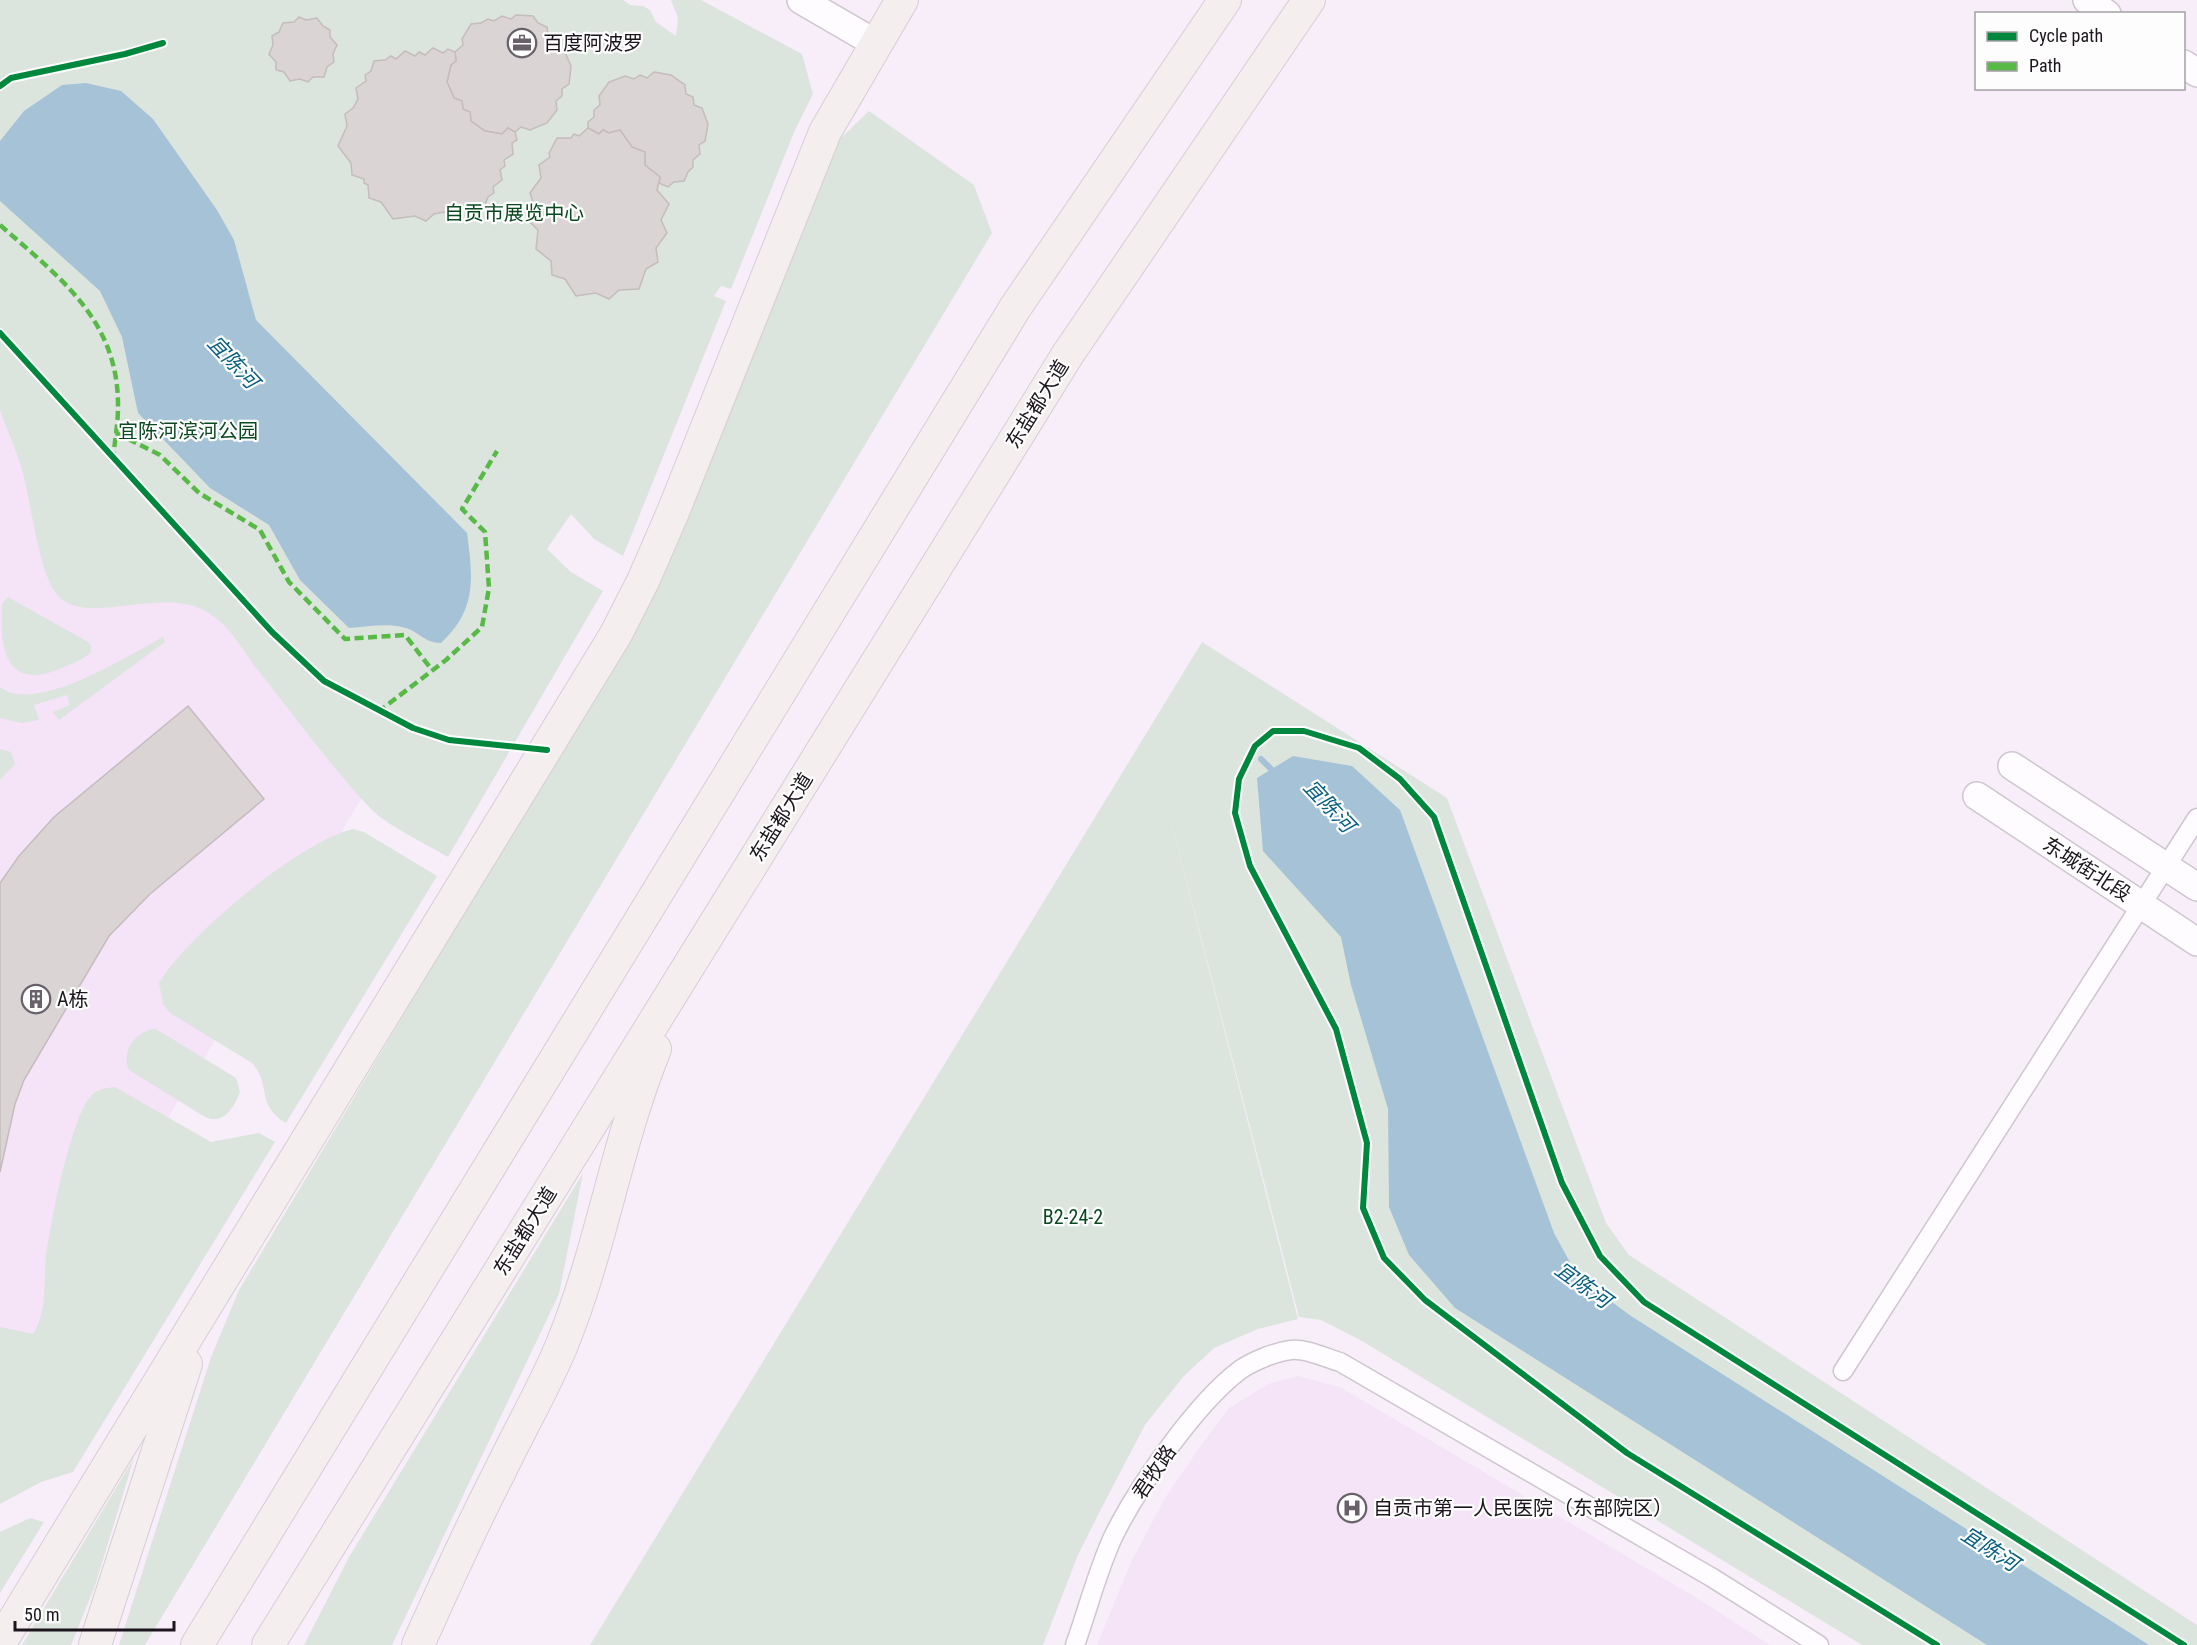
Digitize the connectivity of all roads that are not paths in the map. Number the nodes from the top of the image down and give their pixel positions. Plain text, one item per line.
1 (801, 0) edge
2 (1225, 0) edge
3 (1309, 0) edge
4 (2086, 0) edge
5 (898, 1) edge
6 (2104, 12) edge
7 (875, 43) junction
8 (2012, 766) dead end
9 (1977, 796) dead end
10 (2197, 818) edge
11 (2166, 867) junction
12 (2197, 887) edge
13 (2141, 905) junction
14 (2197, 942) edge
15 (690, 964) junction
16 (206, 1306) junction
17 (1843, 1371) dead end
18 (0, 1643) edge
19 (95, 1645) edge
20 (197, 1645) edge
21 (268, 1645) edge
22 (418, 1645) edge
23 (1076, 1645) edge
24 (1819, 1645) edge

1 - 7 main road
2 - 20 highway
3 - 15 highway, 东盐都大道
4 - 6 main road
5 - 7 highway
7 - 16 highway
8 - 11 main road
9 - 13 main road, 东城街北段
10 - 11 street
11 - 12 main road
11 - 13 street
13 - 14 main road, 东城街北段
13 - 17 street
15 - 21 highway, 东盐都大道
15 - 22 highway
16 - 18 highway
16 - 19 highway
23 - 24 street, 君牧路

